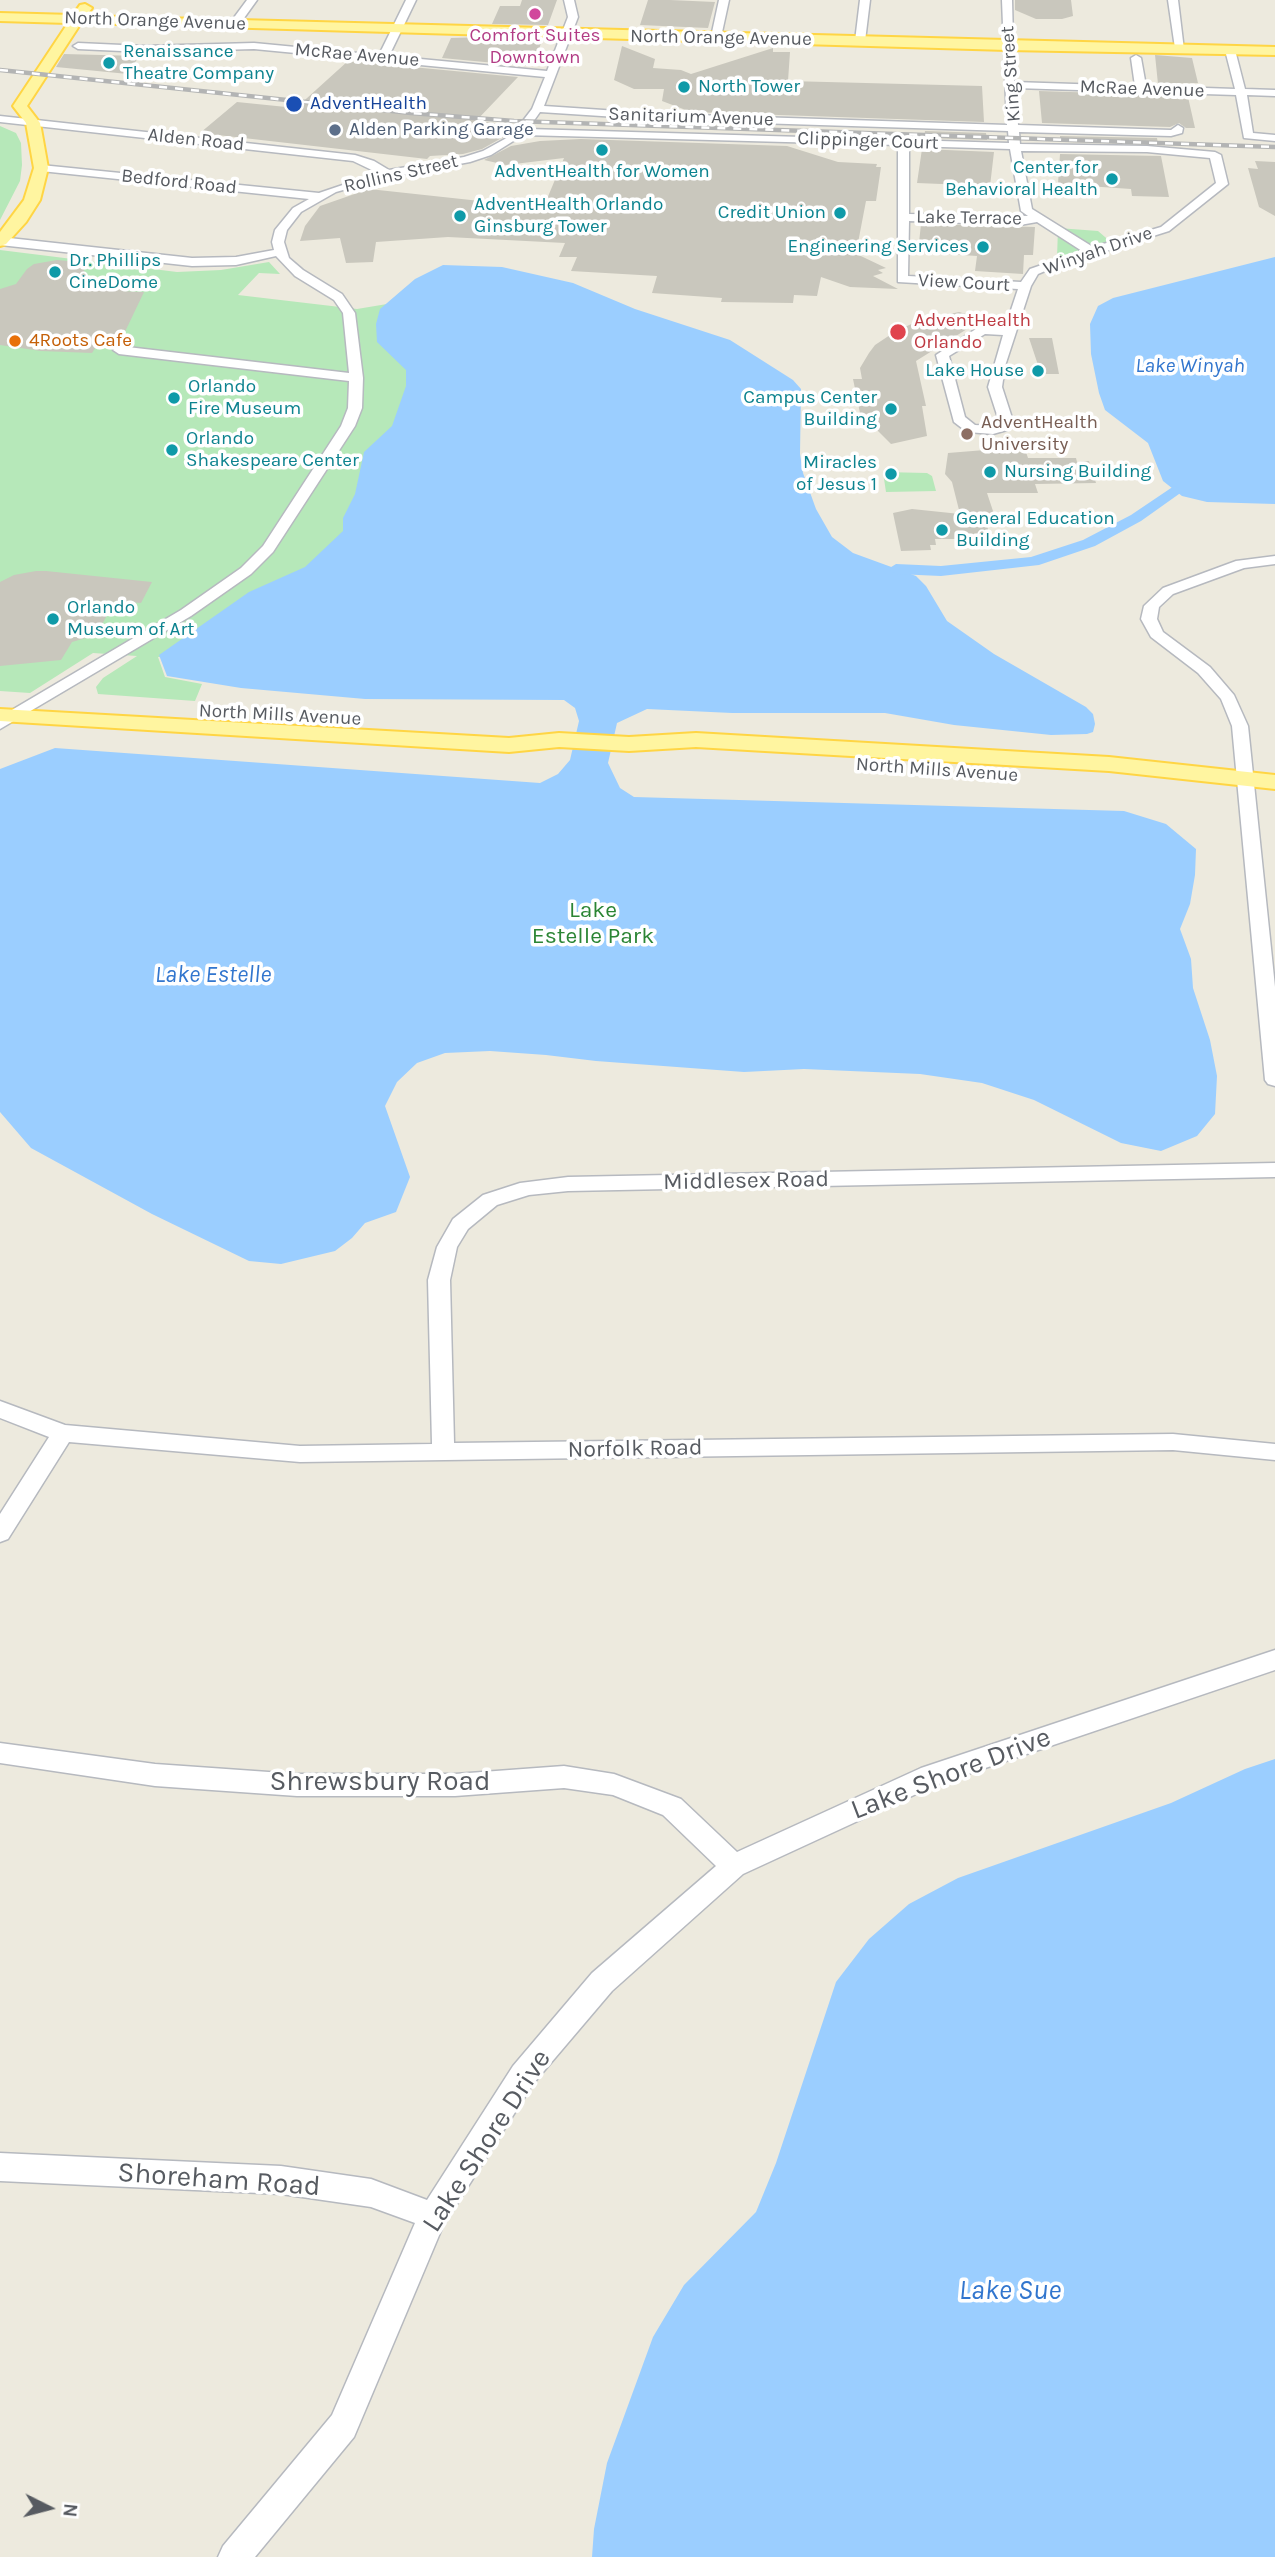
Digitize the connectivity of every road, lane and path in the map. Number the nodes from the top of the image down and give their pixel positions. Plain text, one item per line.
1 (91, 0) edge
2 (251, 0) edge
3 (411, 0) edge
4 (569, 0) edge
5 (724, 0) edge
6 (865, 0) edge
7 (1007, 0) edge
8 (1173, 0) edge
9 (101, 15) junction
10 (0, 17) edge
11 (77, 19) junction
12 (236, 23) junction
13 (396, 28) junction
14 (567, 34) junction
15 (716, 37) junction
16 (860, 41) junction
17 (1007, 46) junction
18 (1180, 48) junction
19 (75, 50) joint
20 (1230, 50) junction
21 (1275, 51) edge
22 (383, 57) junction
23 (1136, 58) dead end
24 (551, 75) junction
25 (1009, 85) junction
26 (1141, 89) junction
27 (1241, 92) junction
28 (1275, 93) edge
29 (43, 105) dead end
30 (20, 106) junction
31 (537, 109) junction
32 (0, 114) edge
33 (0, 119) edge
34 (33, 123) junction
35 (85, 128) junction
36 (1015, 128) junction
37 (1178, 128) dead end
38 (521, 132) junction
39 (1275, 138) edge
40 (904, 142) junction
41 (39, 146) junction
42 (1015, 148) junction
43 (1215, 155) joint
44 (41, 168) junction
45 (387, 174) junction
46 (317, 196) junction
47 (903, 213) junction
48 (1035, 219) junction
49 (0, 241) edge
50 (280, 252) junction
51 (1091, 252) junction
52 (1025, 286) junction
53 (1009, 332) junction
54 (119, 350) dead end
55 (356, 378) junction
56 (1275, 560) edge
57 (0, 699) edge
58 (40, 701) junction
59 (5, 718) edge
60 (559, 740) junction
61 (1246, 780) junction
62 (1275, 782) edge
63 (1275, 1080) edge
64 (1275, 1170) edge
65 (0, 1409) edge
66 (63, 1433) junction
67 (443, 1452) junction
68 (1275, 1452) edge
69 (0, 1533) edge
70 (1275, 1660) edge
71 (0, 1753) edge
72 (734, 1866) junction
73 (0, 2167) edge
74 (433, 2216) junction
75 (239, 2555) edge

1 - 11 main road
2 - 12 street
3 - 13 street
4 - 14 street, Rollins Street
5 - 15 street
6 - 16 street
7 - 17 street, King Street
8 - 18 street
9 - 11 main road, North Orange Avenue
9 - 12 main road, North Orange Avenue
9 - 19 main road
10 - 11 main road, North Orange Avenue
11 - 30 main road
12 - 13 main road, North Orange Avenue
13 - 14 main road, North Orange Avenue
13 - 22 street
14 - 15 main road, North Orange Avenue
14 - 24 street, Rollins Street
15 - 16 main road, North Orange Avenue
16 - 17 main road, North Orange Avenue
17 - 18 main road, North Orange Avenue
17 - 25 street, King Street
18 - 20 main road, North Orange Avenue
19 - 22 street, McRae Avenue
20 - 21 main road, North Orange Avenue
20 - 27 street
22 - 24 street, McRae Avenue
23 - 26 street
24 - 31 street, Rollins Street
25 - 26 street, McRae Avenue
25 - 36 street, King Street
26 - 27 street, McRae Avenue
27 - 28 street, McRae Avenue
27 - 39 street
29 - 34 main road
30 - 32 street
30 - 34 main road
31 - 36 street, Sanitarium Avenue
31 - 38 street, Rollins Street
33 - 34 street, Alden Road
34 - 35 street, Alden Road
34 - 41 main road
35 - 41 street
35 - 45 street, Alden Road
36 - 37 street, Sanitarium Avenue
36 - 42 street, King Street
38 - 40 street, Clippinger Court
38 - 45 street, Rollins Street
40 - 42 street, Clippinger Court
40 - 47 street
41 - 44 main road
42 - 43 street, Clippinger Court
42 - 48 street, King Street
43 - 51 street, Winyah Drive
44 - 46 street, Bedford Road
44 - 49 main road
45 - 46 street, Rollins Street
46 - 50 street, Rollins Street
47 - 48 street, Lake Terrace
47 - 52 street, View Court
48 - 51 street
49 - 50 street
50 - 55 street
51 - 52 street, Winyah Drive
52 - 53 street, Winyah Drive
53 - 53 street, Winyah Drive
54 - 55 street
55 - 58 street
56 - 61 street
57 - 58 main road, North Mills Avenue
58 - 59 street
58 - 60 main road, North Mills Avenue
59 - 60 main road, North Mills Avenue
60 - 61 main road, North Mills Avenue
61 - 62 main road, North Mills Avenue
61 - 63 street
64 - 67 street, Middlesex Road
65 - 66 street, Norfolk Road
66 - 67 street, Norfolk Road
66 - 69 street
67 - 68 street, Norfolk Road
70 - 72 street, Lake Shore Drive
71 - 72 street, Shrewsbury Road
72 - 74 street, Lake Shore Drive
73 - 74 street, Shoreham Road
74 - 75 street, Lake Shore Drive

